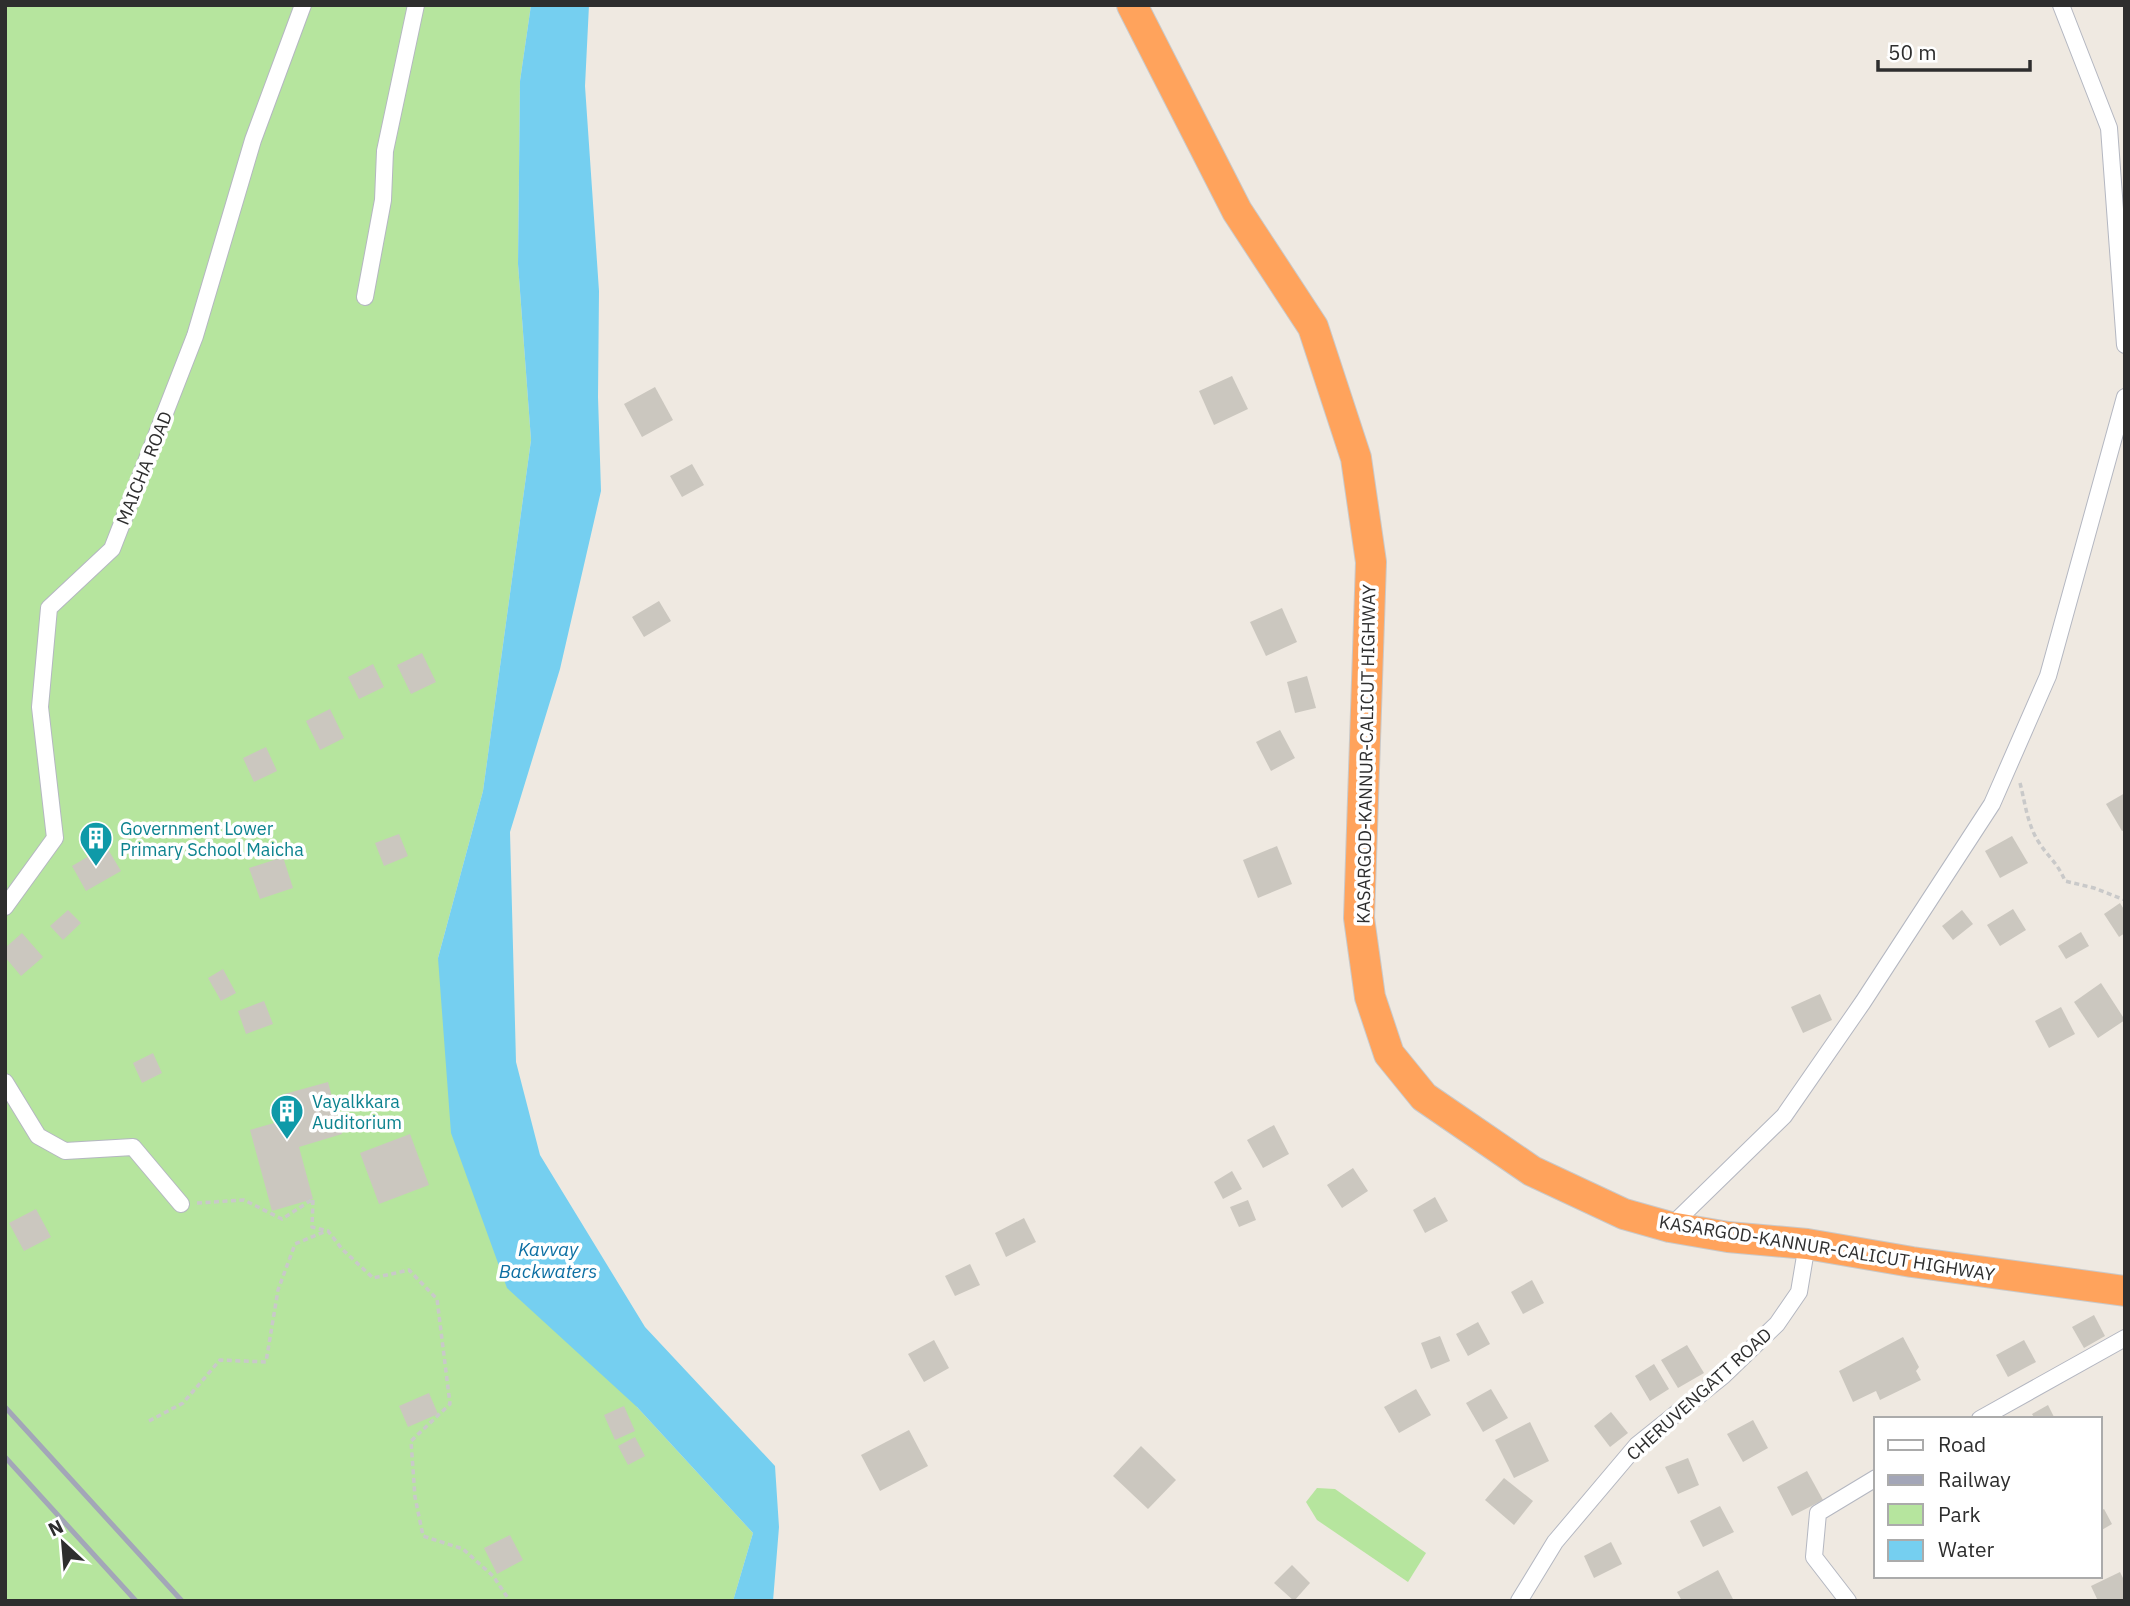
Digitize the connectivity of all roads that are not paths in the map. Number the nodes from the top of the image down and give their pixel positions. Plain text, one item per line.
1 (303, 5) edge
2 (416, 5) edge
3 (1132, 5) edge
4 (2062, 5) edge
5 (365, 297) dead end
6 (2125, 345) edge
7 (2125, 397) edge
8 (5, 907) edge
9 (5, 1082) edge
10 (181, 1204) road end
11 (1670, 1227) junction
12 (1807, 1244) junction
13 (2125, 1291) edge
14 (2125, 1338) edge
15 (1984, 1417) edge
16 (1874, 1479) edge
17 (1519, 1601) edge
18 (1848, 1601) edge

1 - 8 street, MAICHA ROAD
2 - 5 street
3 - 11 highway, KASARGOD-KANNUR-CALICUT HIGHWAY
4 - 6 street
7 - 11 street
9 - 10 street
11 - 12 highway, KASARGOD-KANNUR-CALICUT HIGHWAY
12 - 13 highway, KASARGOD-KANNUR-CALICUT HIGHWAY
12 - 17 street, CHERUVENGATT ROAD
14 - 15 street
16 - 18 street

